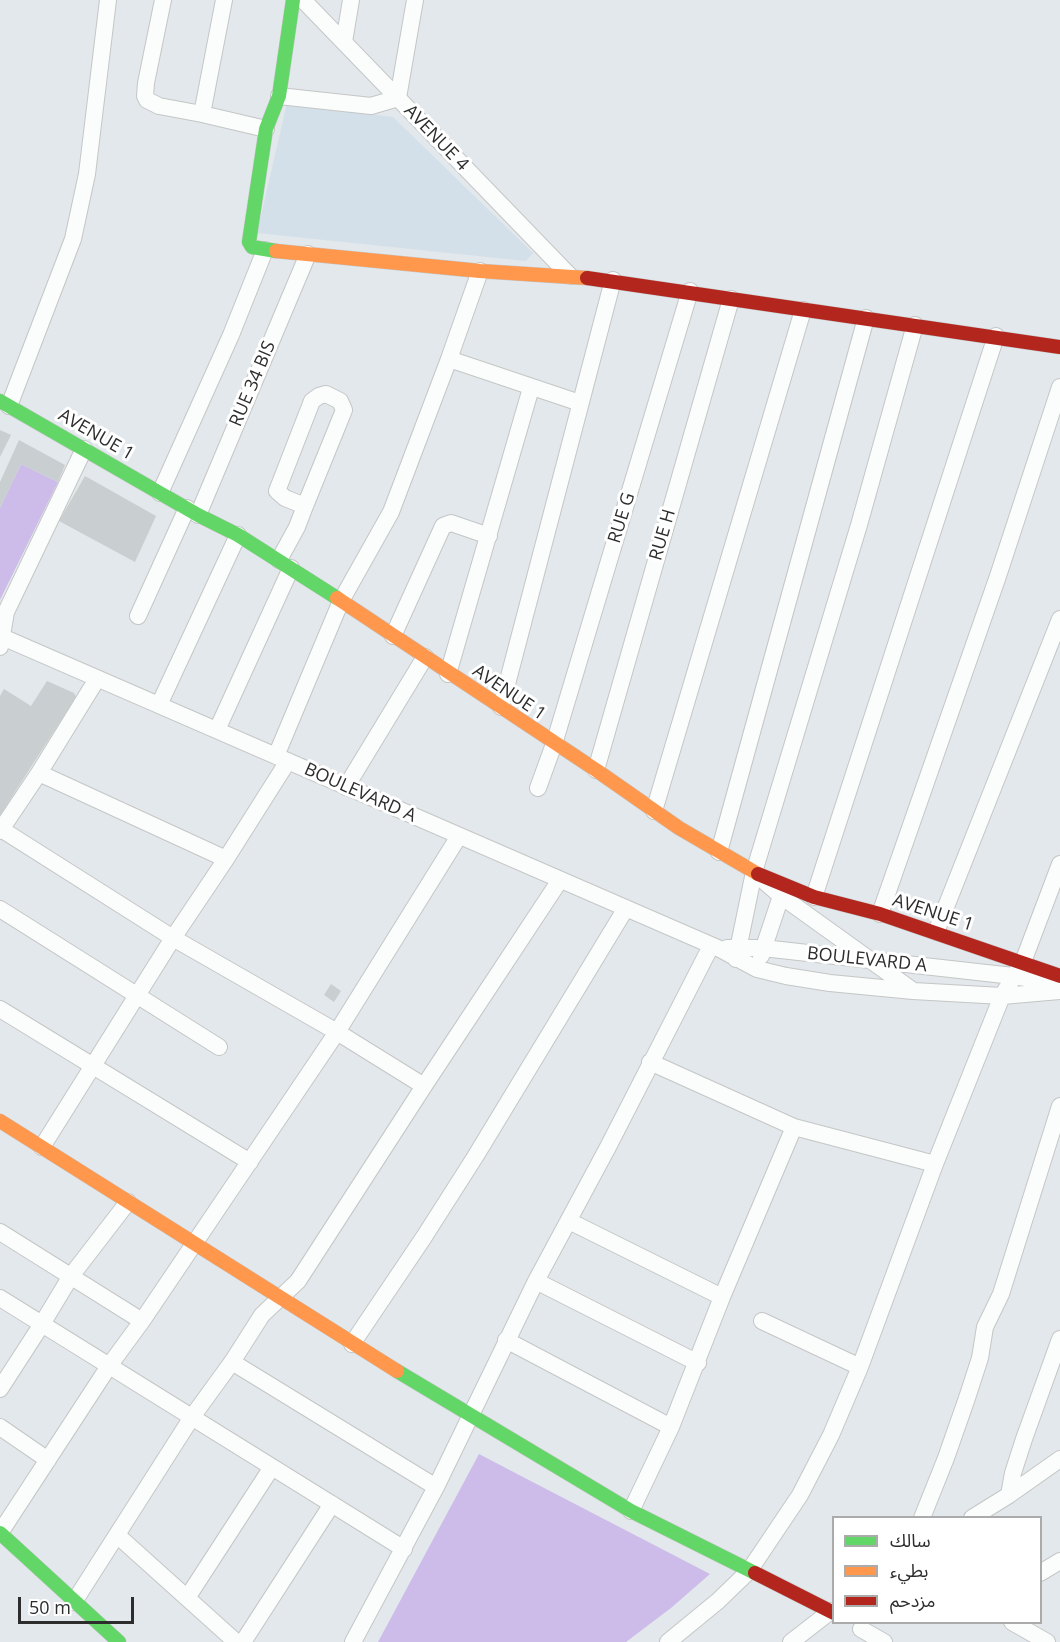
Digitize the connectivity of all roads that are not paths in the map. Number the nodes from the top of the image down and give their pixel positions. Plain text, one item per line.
1 (108, 0) edge
2 (163, 0) edge
3 (224, 0) edge
4 (293, 0) edge
5 (303, 0) edge
6 (351, 0) edge
7 (415, 0) edge
8 (344, 42) junction
9 (279, 96) junction
10 (398, 98) junction
11 (202, 114) junction
12 (266, 129) junction
13 (265, 250) junction
14 (308, 254) junction
15 (480, 271) junction
16 (570, 276) junction
17 (613, 280) junction
18 (690, 291) junction
19 (731, 299) junction
20 (803, 310) junction
21 (866, 318) junction
22 (915, 325) junction
23 (996, 336) junction
24 (1060, 347) edge
25 (449, 359) junction
26 (1060, 387) edge
27 (531, 388) junction
28 (5, 403) edge
29 (580, 403) junction
30 (84, 449) junction
31 (160, 493) junction
32 (305, 506) junction
33 (193, 512) junction
34 (238, 535) junction
35 (489, 536) junction
36 (285, 564) junction
37 (341, 601) junction
38 (138, 616) dead end
39 (1060, 619) edge
40 (393, 636) junction
41 (1, 641) edge
42 (425, 657) junction
43 (448, 674) junction
44 (97, 679) junction
45 (159, 705) junction
46 (501, 707) junction
47 (217, 730) junction
48 (554, 744) junction
49 (282, 759) junction
50 (596, 770) junction
51 (39, 773) junction
52 (346, 787) junction
53 (538, 788) dead end
54 (654, 811) junction
55 (1, 830) edge
56 (459, 836) junction
57 (719, 852) junction
58 (226, 859) junction
59 (1060, 864) edge
60 (754, 872) junction
61 (560, 880) junction
62 (782, 890) junction
63 (814, 897) junction
64 (626, 908) junction
65 (0, 909) edge
66 (880, 914) junction
67 (936, 932) junction
68 (173, 938) junction
69 (716, 947) junction
70 (763, 948) junction
71 (737, 953) junction
72 (875, 961) junction
73 (1023, 962) junction
74 (757, 969) junction
75 (1013, 976) junction
76 (1060, 976) edge
77 (1060, 984) edge
78 (913, 991) junction
79 (1060, 991) edge
80 (137, 995) junction
81 (1002, 996) junction
82 (0, 1009) edge
83 (337, 1032) junction
84 (219, 1047) dead end
85 (651, 1062) junction
86 (93, 1066) junction
87 (424, 1086) junction
88 (1060, 1106) edge
89 (0, 1121) edge
90 (794, 1127) junction
91 (1055, 1144) edge
92 (42, 1147) junction
93 (250, 1162) junction
94 (935, 1164) junction
95 (128, 1202) junction
96 (569, 1221) junction
97 (0, 1232) edge
98 (195, 1243) junction
99 (71, 1276) junction
100 (536, 1281) junction
101 (281, 1297) junction
102 (722, 1297) junction
103 (0, 1298) edge
104 (142, 1321) junction
105 (762, 1321) dead end
106 (42, 1324) junction
107 (1060, 1339) edge
108 (507, 1340) junction
109 (352, 1344) junction
110 (232, 1362) junction
111 (698, 1363) junction
112 (109, 1366) junction
113 (860, 1367) junction
114 (0, 1389) edge
115 (192, 1417) junction
116 (471, 1417) junction
117 (0, 1427) edge
118 (671, 1427) junction
119 (1060, 1459) edge
120 (48, 1460) junction
121 (272, 1467) junction
122 (436, 1487) junction
123 (1009, 1495) junction
124 (332, 1504) junction
125 (631, 1510) junction
126 (923, 1516) edge
127 (975, 1516) edge
128 (0, 1533) edge
129 (117, 1535) junction
130 (404, 1549) junction
131 (1060, 1561) edge
132 (749, 1571) junction
133 (1042, 1572) edge
134 (187, 1598) junction
135 (74, 1602) junction
136 (832, 1612) edge
137 (1014, 1624) edge
138 (858, 1625) edge
139 (119, 1642) edge
140 (236, 1642) edge
141 (243, 1642) edge
142 (353, 1642) edge
143 (668, 1642) edge
144 (791, 1642) edge
145 (884, 1642) edge
146 (1047, 1642) edge

1 - 28 street
2 - 11 street
3 - 11 street
4 - 9 street
5 - 8 street, AVENUE 4
6 - 8 street
7 - 10 street
8 - 10 street, AVENUE 4
9 - 10 street
9 - 12 street
10 - 16 street, AVENUE 4
11 - 12 street
12 - 13 street
13 - 14 street
13 - 31 street
14 - 15 street
14 - 33 street, RUE 34 BIS
15 - 16 street
15 - 25 street
16 - 17 street
17 - 18 street
17 - 29 street
18 - 19 street
18 - 48 street, RUE G
19 - 20 street
19 - 50 street, RUE H
20 - 21 street
20 - 54 street
21 - 22 street
21 - 57 street
22 - 23 street
22 - 60 street
23 - 24 street
23 - 63 street
25 - 27 street
25 - 37 street
26 - 66 street
27 - 29 street
27 - 35 street
28 - 30 street, AVENUE 1
29 - 46 street
30 - 31 street, AVENUE 1
30 - 41 street
31 - 33 street, AVENUE 1
32 - 32 street
32 - 36 street
33 - 34 street, AVENUE 1
33 - 38 street, RUE 34 BIS
34 - 36 street, AVENUE 1
34 - 45 street
35 - 40 street
35 - 43 street
36 - 37 street, AVENUE 1
36 - 47 street
37 - 40 street, AVENUE 1
37 - 49 street
39 - 67 street
40 - 42 street, AVENUE 1
41 - 44 street, BOULEVARD A
42 - 43 street, AVENUE 1
42 - 52 street
43 - 46 street, AVENUE 1
44 - 45 street, BOULEVARD A
44 - 51 street
45 - 47 street, BOULEVARD A
46 - 48 street, AVENUE 1
47 - 49 street, BOULEVARD A
48 - 50 street, AVENUE 1
48 - 53 street, RUE G
49 - 52 street, BOULEVARD A
49 - 58 street
50 - 54 street, AVENUE 1
51 - 55 street
51 - 58 street
52 - 56 street, BOULEVARD A
54 - 57 street, AVENUE 1
55 - 68 street
56 - 61 street, BOULEVARD A
56 - 83 street
57 - 60 street, AVENUE 1
58 - 68 street
59 - 73 street
60 - 62 street
60 - 71 street
61 - 64 street, BOULEVARD A
61 - 87 street
62 - 63 street, AVENUE 1
62 - 70 street
62 - 72 street
63 - 66 street, AVENUE 1
64 - 69 street, BOULEVARD A
64 - 109 street
65 - 80 street
66 - 67 street, AVENUE 1
67 - 73 street, AVENUE 1
68 - 80 street
68 - 83 street
69 - 71 street, BOULEVARD A
69 - 85 street
70 - 71 street, BOULEVARD A
70 - 72 street, BOULEVARD A
70 - 74 street
71 - 74 street, BOULEVARD A
72 - 75 street, BOULEVARD A
72 - 78 street
73 - 75 street
73 - 76 street, AVENUE 1
74 - 78 street, BOULEVARD A
75 - 77 street, BOULEVARD A
75 - 81 street
78 - 81 street, BOULEVARD A
79 - 81 street, BOULEVARD A
80 - 84 street
80 - 86 street
81 - 94 street
82 - 86 street
83 - 87 street
83 - 93 street
85 - 90 street
85 - 96 street
86 - 92 street
86 - 93 street
87 - 101 street
88 - 91 street
89 - 92 street
90 - 94 street
90 - 102 street
91 - 126 street
92 - 95 street
93 - 98 street
94 - 113 street
95 - 98 street
95 - 99 street
96 - 100 street
96 - 102 street
97 - 99 street
98 - 101 street
98 - 104 street
99 - 104 street
99 - 106 street
100 - 108 street
100 - 111 street
101 - 109 street
101 - 110 street
102 - 111 street
103 - 106 street
104 - 112 street
105 - 113 street
106 - 112 street
106 - 114 street
107 - 123 street
108 - 116 street
108 - 118 street
109 - 116 street
110 - 115 street
110 - 122 street
111 - 118 street
112 - 115 street
112 - 120 street
113 - 132 street
115 - 121 street
115 - 129 street
116 - 122 street
116 - 125 street
117 - 120 street
118 - 125 street
119 - 123 street
120 - 128 street
121 - 124 street
121 - 134 street
122 - 130 street
123 - 127 street
124 - 130 street
124 - 141 street
125 - 132 street
128 - 135 street
129 - 134 street
129 - 135 street
130 - 142 street
131 - 133 street
132 - 136 street
132 - 143 street
134 - 140 street
135 - 139 street
136 - 144 street
137 - 146 street
138 - 145 street

